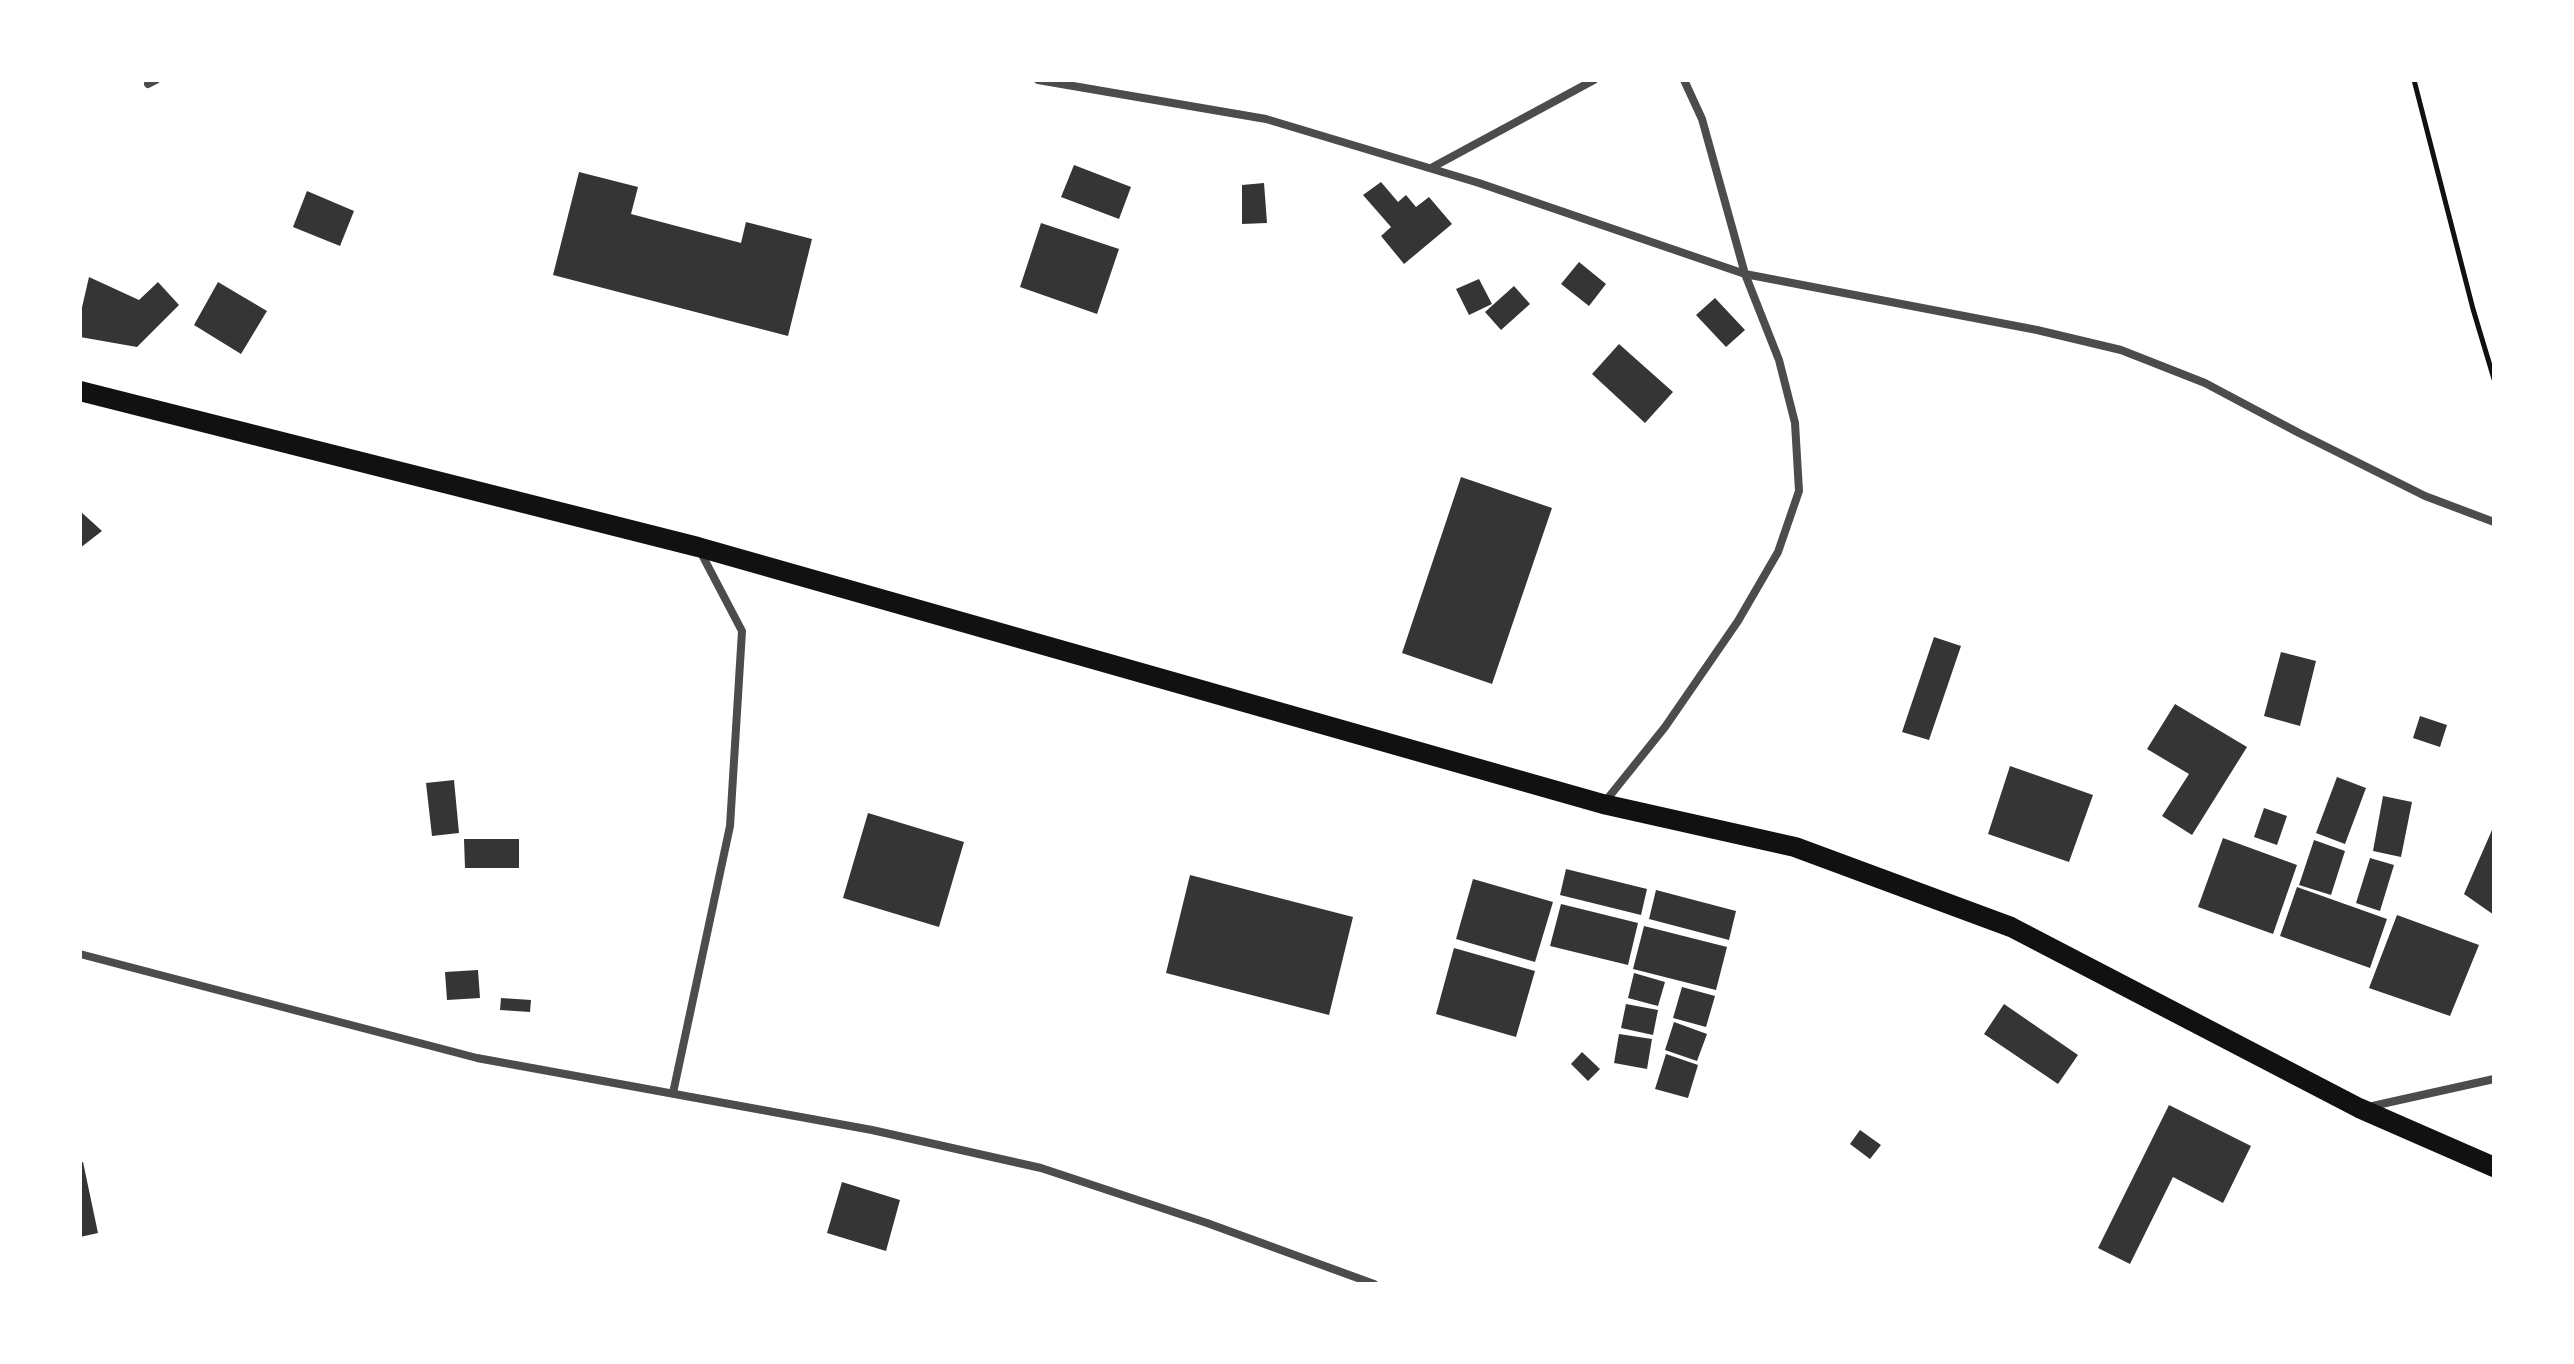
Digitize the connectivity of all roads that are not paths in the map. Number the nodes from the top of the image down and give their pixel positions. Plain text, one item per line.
1 (1038, 80) edge
2 (1594, 80) edge
3 (1684, 80) edge
4 (1431, 168) junction
5 (1745, 274) junction
6 (80, 391) edge
7 (2494, 522) edge
8 (698, 547) junction
9 (1603, 804) junction
10 (80, 954) edge
11 (2494, 1079) edge
12 (673, 1093) junction
13 (2359, 1108) junction
14 (2494, 1167) edge
15 (1374, 1284) edge

1 - 4 street
2 - 4 street
3 - 5 street
4 - 5 street
5 - 7 street
5 - 9 street
6 - 8 main road
8 - 9 main road
8 - 12 street
9 - 13 main road
10 - 12 street
11 - 13 street
12 - 15 street
13 - 14 main road

